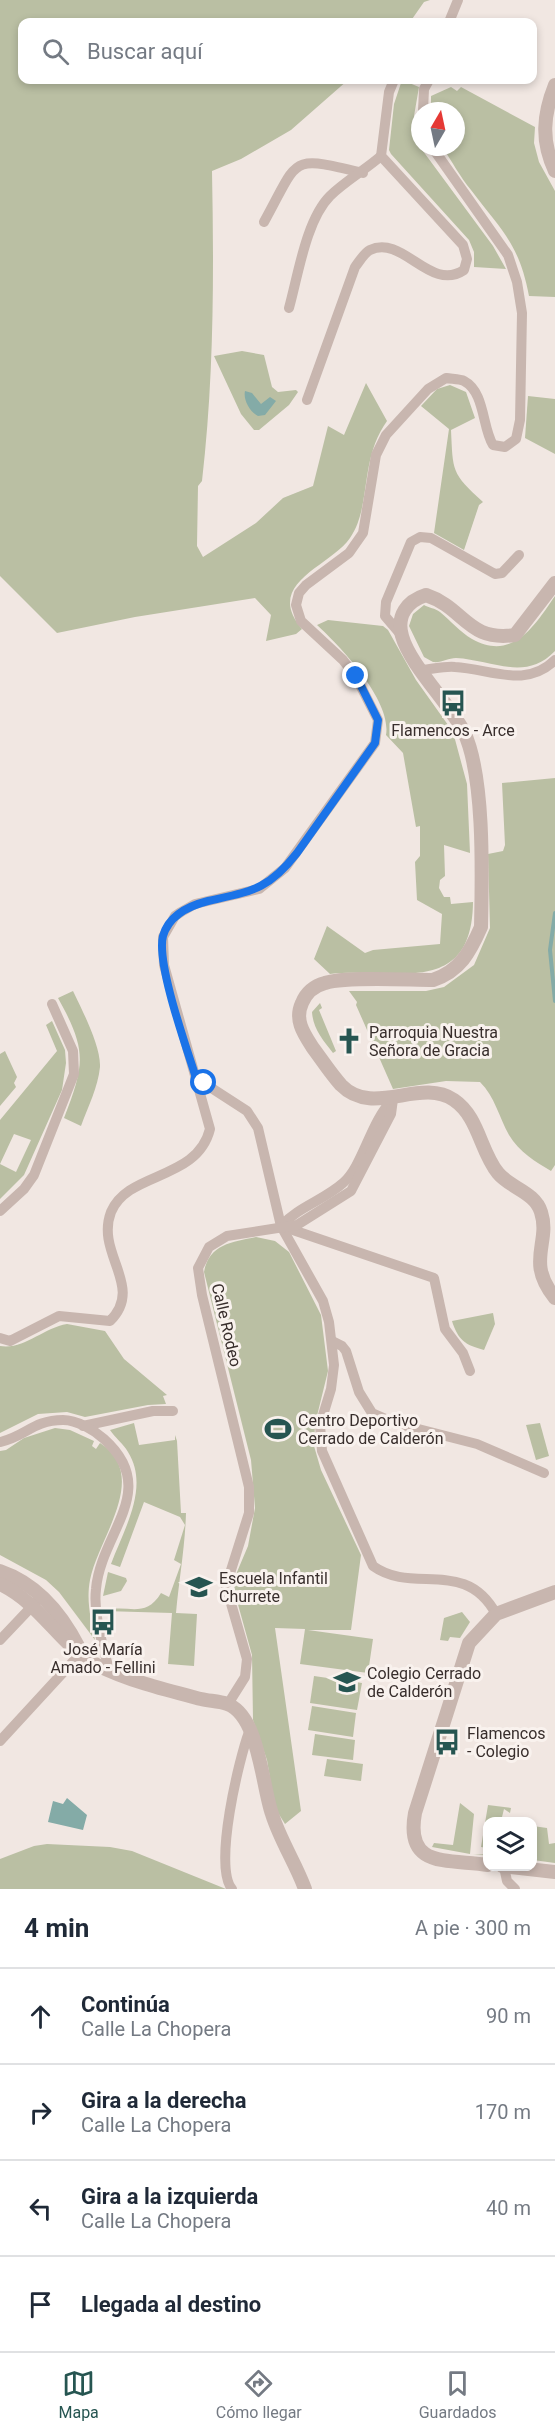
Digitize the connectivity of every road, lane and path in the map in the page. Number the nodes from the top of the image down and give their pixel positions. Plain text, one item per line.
1 (458, 0) edge
2 (450, 18) edge
3 (392, 84) edge
4 (427, 84) edge
5 (555, 85) edge
6 (423, 102) edge
7 (381, 156) junction
8 (438, 156) edge
9 (555, 171) edge
10 (363, 173) junction
11 (264, 222) dead end
12 (289, 308) dead end
13 (307, 400) dead end
14 (519, 555) dead end
15 (555, 583) edge
16 (402, 636) junction
17 (555, 660) edge
18 (422, 670) junction
19 (52, 1004) dead end
20 (196, 1078) junction
21 (393, 1099) junction
22 (0, 1210) edge
23 (281, 1226) junction
24 (555, 1298) edge
25 (0, 1338) edge
26 (332, 1341) junction
27 (470, 1371) dead end
28 (174, 1411) dead end
29 (83, 1426) junction
30 (0, 1442) edge
31 (544, 1473) dead end
32 (0, 1571) edge
33 (0, 1584) edge
34 (555, 1592) edge
35 (38, 1601) junction
36 (496, 1614) junction
37 (0, 1640) edge
38 (81, 1653) junction
39 (109, 1670) junction
40 (228, 1704) junction
41 (249, 1732) junction
42 (0, 1741) edge
43 (483, 1863) edge
44 (537, 1870) edge
45 (504, 1871) edge
46 (555, 1872) edge
47 (232, 1889) edge
48 (305, 1889) edge
49 (515, 1889) edge

1 - 2 street
3 - 7 street
4 - 6 street
5 - 9 street
7 - 10 street
7 - 13 street
8 - 20 street
10 - 11 street
10 - 12 street
14 - 16 street
15 - 16 street
16 - 18 street
17 - 18 street
18 - 21 street
19 - 22 street
20 - 23 street
20 - 25 street
21 - 23 street
21 - 24 street
23 - 26 street
23 - 27 street
23 - 40 street, Calle Rodeo
26 - 31 street
26 - 36 street
28 - 29 street
29 - 30 street
29 - 39 street
32 - 35 street
33 - 35 street
34 - 36 street
35 - 37 street
35 - 38 street
36 - 43 street
38 - 39 street
38 - 42 street
39 - 40 street
40 - 41 street
41 - 47 street
41 - 48 street
44 - 46 street
45 - 49 street

